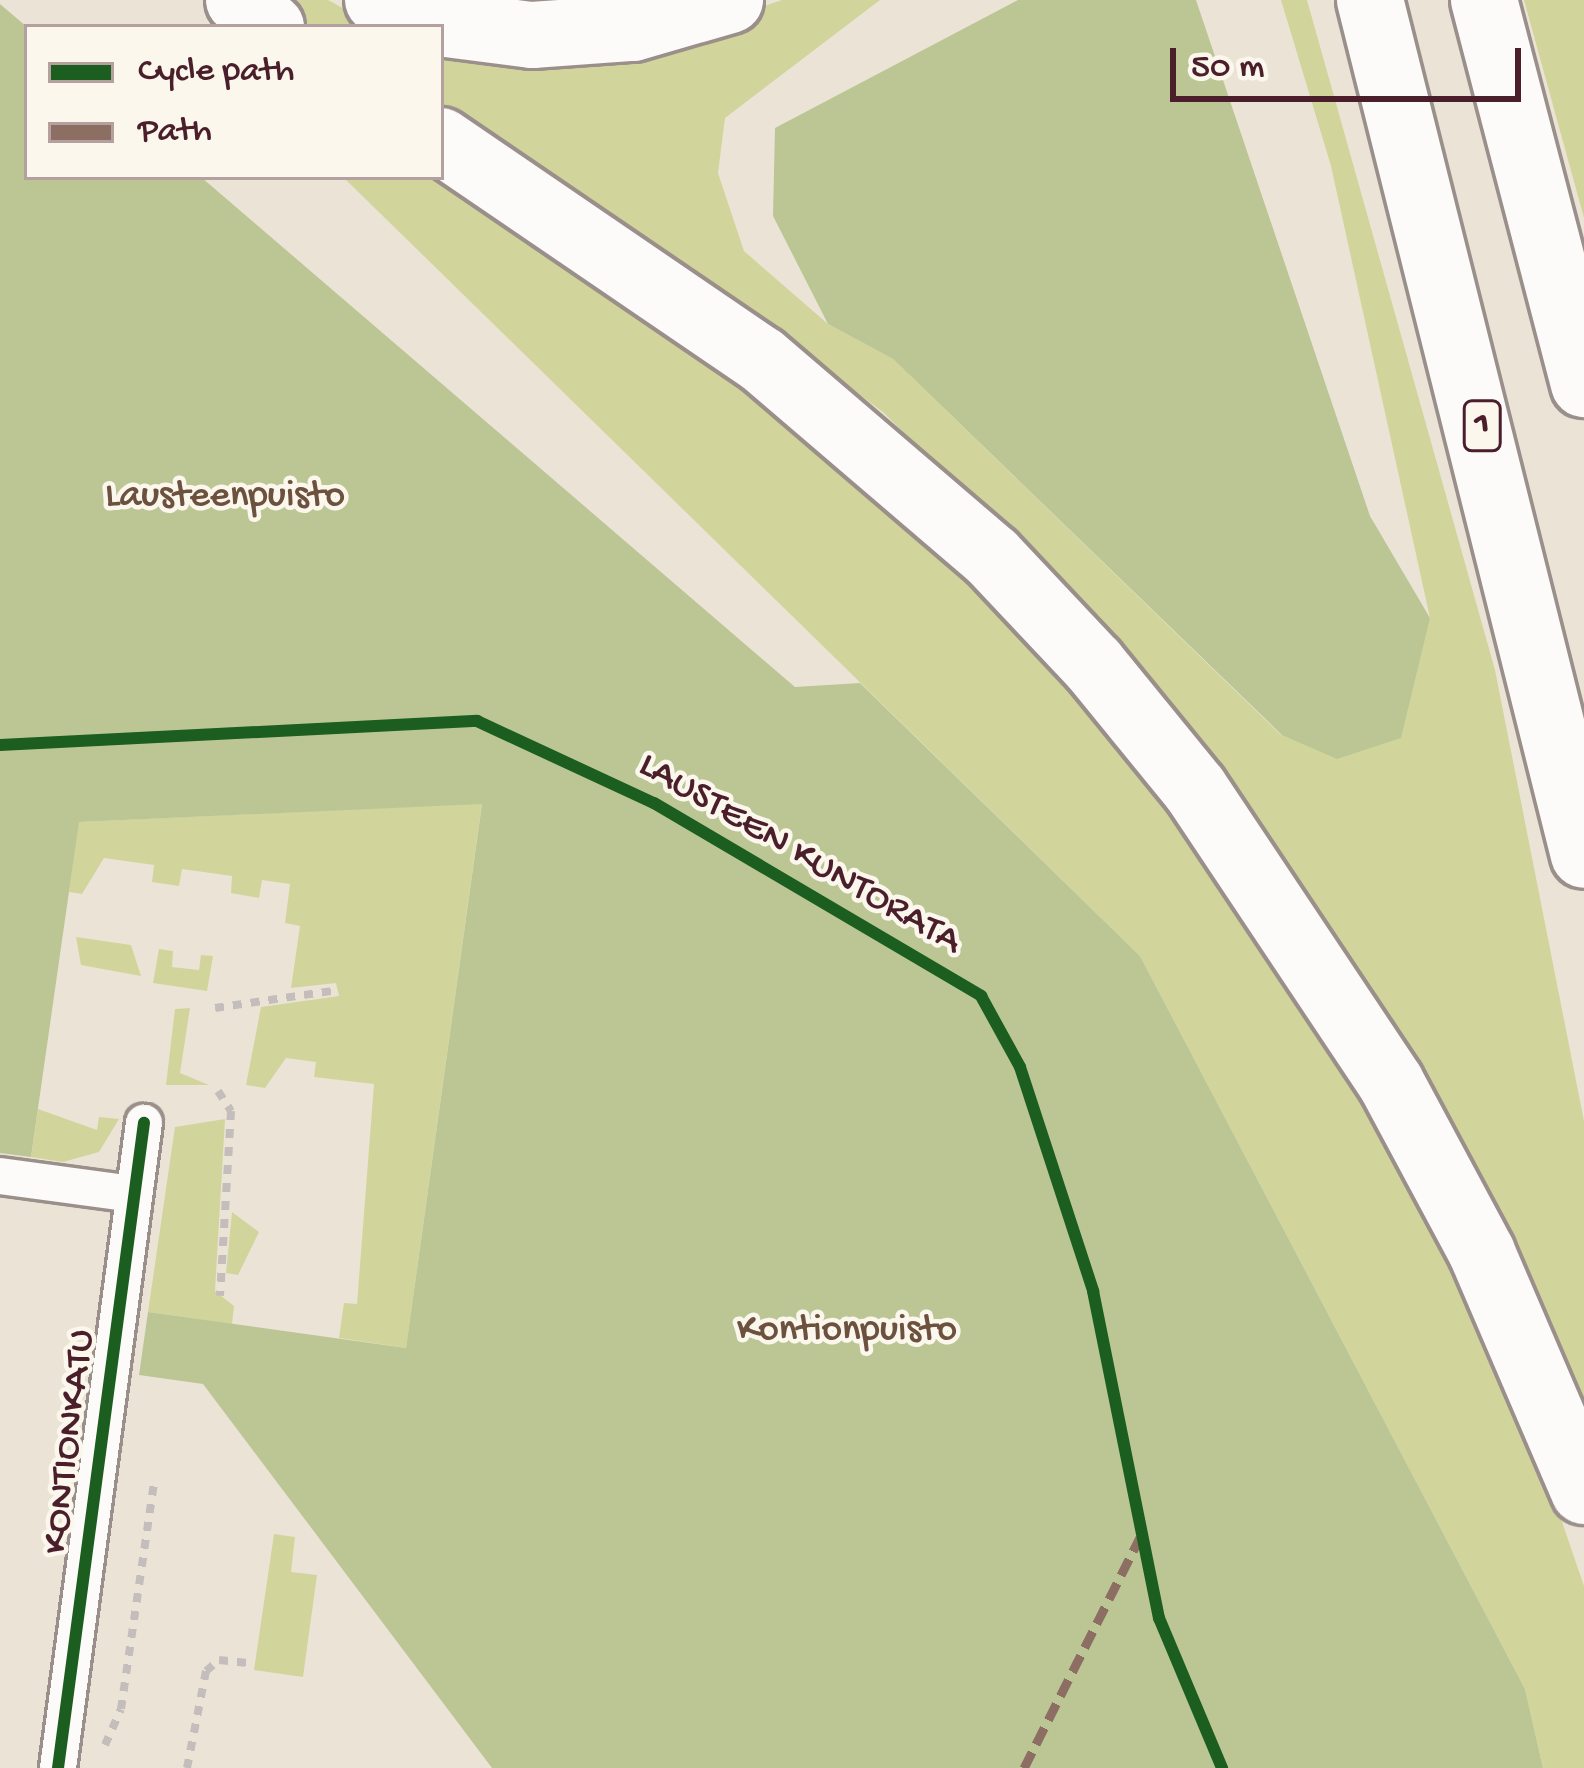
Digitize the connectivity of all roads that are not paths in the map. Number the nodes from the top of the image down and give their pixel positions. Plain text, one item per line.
1 (239, 0) edge
2 (378, 0) edge
3 (730, 0) edge
4 (1370, 0) edge
5 (1484, 0) edge
6 (267, 24) edge
7 (444, 143) edge
8 (1584, 384) edge
9 (1584, 855) edge
10 (144, 1123) dead end
11 (0, 1176) edge
12 (134, 1194) junction
13 (1584, 1491) edge
14 (58, 1768) edge

1 - 6 highway
2 - 3 highway
4 - 9 highway, 1
5 - 8 highway
7 - 13 highway
10 - 12 street, KONTIONKATU
11 - 12 street
12 - 14 street, KONTIONKATU

